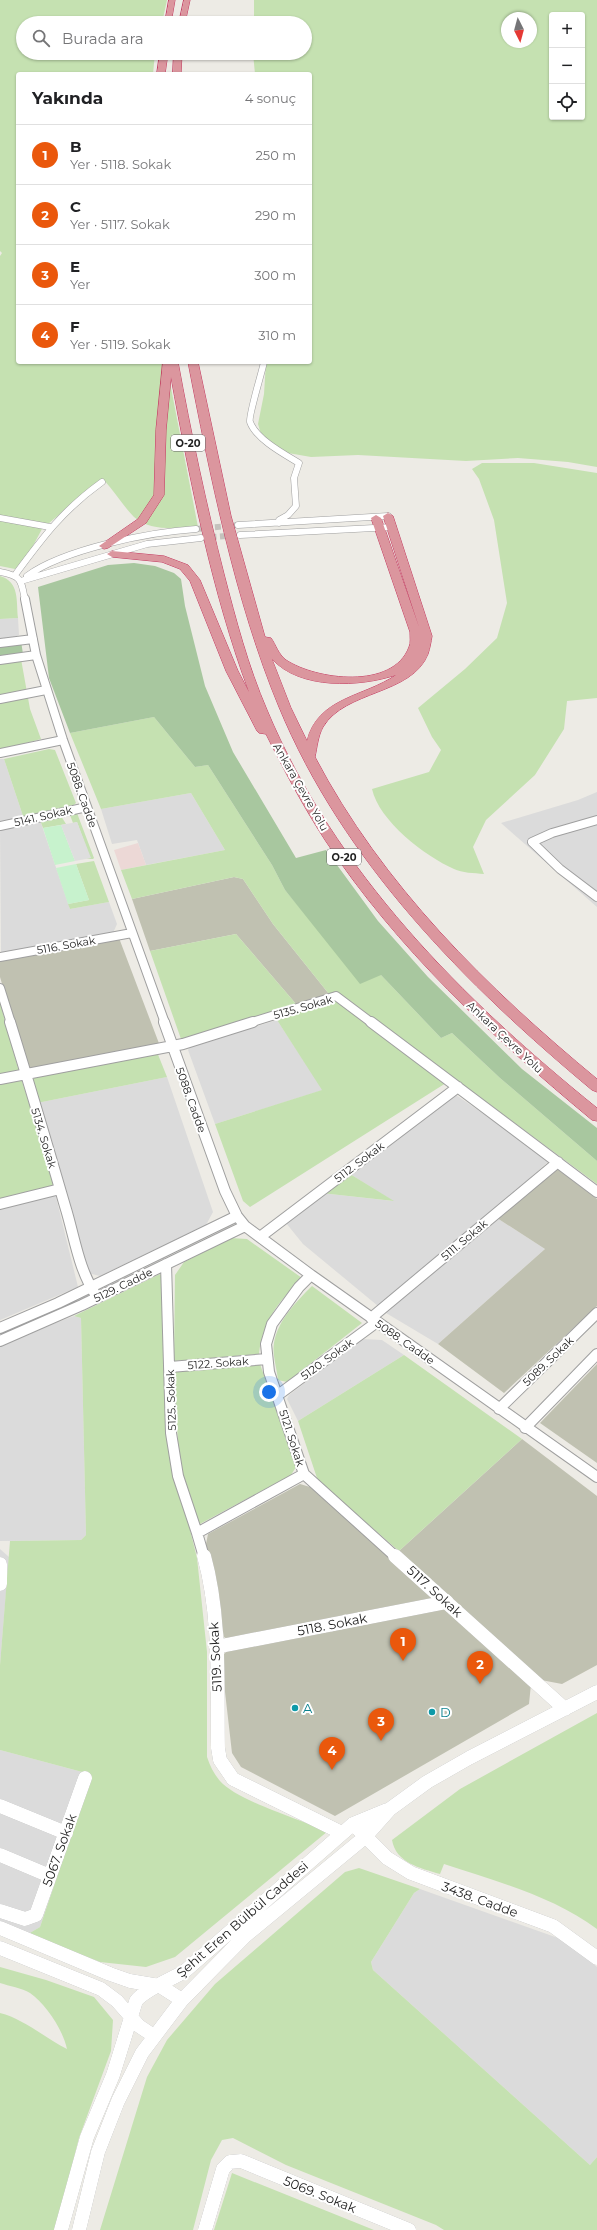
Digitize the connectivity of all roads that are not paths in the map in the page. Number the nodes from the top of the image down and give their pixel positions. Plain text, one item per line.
1 (172, 0) edge
2 (186, 0) edge
3 (169, 16) edge
4 (183, 16) edge
5 (163, 60) edge
6 (178, 60) edge
7 (161, 72) edge
8 (177, 72) edge
9 (168, 364) edge
10 (173, 364) edge
11 (193, 364) edge
12 (264, 364) edge
13 (102, 482) dead end
14 (388, 516) joint
15 (0, 518) edge
16 (279, 523) junction
17 (377, 523) junction
18 (238, 525) tunnel mouth
19 (50, 527) junction
20 (393, 527) junction
21 (196, 528) tunnel mouth
22 (240, 535) tunnel mouth
23 (201, 538) tunnel mouth
24 (108, 550) junction
25 (0, 572) edge
26 (18, 578) junction
27 (251, 607) junction
28 (33, 639) junction
29 (0, 643) edge
30 (36, 655) junction
31 (0, 660) edge
32 (46, 690) junction
33 (0, 699) edge
34 (63, 740) junction
35 (0, 753) edge
36 (310, 757) junction
37 (287, 765) junction
38 (86, 807) junction
39 (597, 820) edge
40 (0, 826) edge
41 (597, 897) edge
42 (132, 933) junction
43 (0, 957) edge
44 (0, 988) edge
45 (172, 1046) junction
46 (25, 1075) junction
47 (0, 1079) edge
48 (458, 1087) junction
49 (597, 1087) edge
50 (597, 1116) edge
51 (558, 1162) junction
52 (60, 1189) junction
53 (597, 1192) edge
54 (0, 1204) edge
55 (237, 1216) junction
56 (245, 1226) junction
57 (260, 1237) junction
58 (166, 1264) junction
59 (310, 1275) junction
60 (89, 1288) junction
61 (96, 1297) junction
62 (597, 1314) edge
63 (374, 1320) junction
64 (0, 1328) edge
65 (0, 1340) edge
66 (597, 1354) edge
67 (266, 1359) junction
68 (170, 1367) junction
69 (278, 1395) junction
70 (499, 1409) junction
71 (525, 1428) junction
72 (304, 1474) junction
73 (597, 1476) edge
74 (197, 1533) junction
75 (0, 1564) edge
76 (0, 1584) edge
77 (447, 1602) junction
78 (216, 1647) junction
79 (597, 1692) edge
80 (565, 1708) junction
81 (85, 1778) dead end
82 (0, 1806) edge
83 (390, 1809) junction
84 (353, 1824) junction
85 (66, 1833) junction
86 (342, 1833) junction
87 (366, 1837) junction
88 (0, 1855) edge
89 (50, 1876) junction
90 (0, 1911) edge
91 (0, 1928) edge
92 (0, 1948) edge
93 (597, 1958) edge
94 (160, 1986) junction
95 (182, 2000) junction
96 (129, 2015) junction
97 (154, 2036) junction
98 (61, 2230) edge
99 (79, 2230) edge
100 (205, 2230) edge
101 (409, 2230) edge

1 - 3 highway
2 - 4 highway
5 - 7 highway
6 - 8 highway
9 - 24 highway
10 - 37 highway, Ankara Çevre Yolu / O-20
11 - 27 highway, Ankara Çevre Yolu / O-20
12 - 16 street
13 - 19 street
14 - 17 street
14 - 20 highway
15 - 19 street
16 - 17 street
16 - 18 street
17 - 20 street
17 - 22 street
17 - 27 highway
19 - 26 street
20 - 36 highway
21 - 24 street
23 - 24 street
24 - 26 street
24 - 26 street
24 - 37 highway
25 - 26 street
26 - 28 street, 5088. Cadde
27 - 36 highway, Ankara Çevre Yolu / O-20
28 - 29 street
28 - 30 street, 5088. Cadde
30 - 31 street
30 - 32 street, 5088. Cadde
32 - 33 street
32 - 34 street, 5088. Cadde
34 - 35 street
34 - 38 street, 5088. Cadde
36 - 49 highway, Ankara Çevre Yolu / O-20
37 - 50 highway, Ankara Çevre Yolu / O-20
38 - 40 street, 5141. Sokak
38 - 42 street, 5088. Cadde
39 - 41 street
42 - 43 street, 5116. Sokak
42 - 45 street, 5088. Cadde
44 - 46 street, 5134. Sokak
45 - 46 street, 5135. Sokak
45 - 48 street, 5135. Sokak
45 - 55 street, 5088. Cadde
46 - 47 street, 5135. Sokak
46 - 52 street, 5134. Sokak
48 - 51 street, 5135. Sokak
48 - 57 street, 5112. Sokak
51 - 53 street, 5135. Sokak
51 - 63 street, 5111. Sokak
52 - 54 street
52 - 60 street, 5134. Sokak
55 - 56 street, 5088. Cadde
55 - 60 street, 5129. Cadde
56 - 57 street, 5088. Cadde
56 - 58 street, 5129. Cadde
57 - 59 street, 5088. Cadde
58 - 61 street, 5129. Cadde
58 - 68 street, 5125. Sokak
59 - 63 street, 5088. Cadde
59 - 67 street, 5121. Sokak
60 - 61 street, 5134. Sokak
60 - 64 street, 5129. Cadde
61 - 65 street, 5129. Cadde
62 - 70 street, 5089. Sokak
63 - 69 street, 5120. Sokak
63 - 70 street, 5088. Cadde
66 - 71 street
67 - 68 street, 5122. Sokak
67 - 69 street, 5121. Sokak
68 - 74 street, 5125. Sokak
69 - 72 street, 5121. Sokak
70 - 71 street, 5088. Cadde
71 - 73 street, 5088. Cadde
72 - 74 street
72 - 77 street, 5117. Sokak
74 - 78 street, 5119. Sokak
75 - 76 street
77 - 78 street, 5118. Sokak
77 - 80 street, 5117. Sokak
78 - 86 street, 5119. Sokak
79 - 80 street, Şehit Eren Bülbül Caddesi
80 - 83 street, Şehit Eren Bülbül Caddesi
81 - 85 street, 5067. Sokak
82 - 85 street
83 - 84 street, Şehit Eren Bülbül Caddesi
83 - 87 street, Şehit Eren Bülbül Caddesi
84 - 86 street, Şehit Eren Bülbül Caddesi
84 - 87 street, 3438. Cadde
85 - 89 street, 5067. Sokak
86 - 94 street, Şehit Eren Bülbül Caddesi
87 - 93 street, 3438. Cadde
87 - 95 street, Şehit Eren Bülbül Caddesi
88 - 89 street
89 - 90 street, 5067. Sokak
91 - 94 street
92 - 96 street
94 - 95 street
94 - 96 street, Şehit Eren Bülbül Caddesi
95 - 97 street, Şehit Eren Bülbül Caddesi
96 - 97 street
96 - 98 street, Şehit Eren Bülbül Caddesi
97 - 99 street, Şehit Eren Bülbül Caddesi
100 - 101 street, 5069. Sokak

